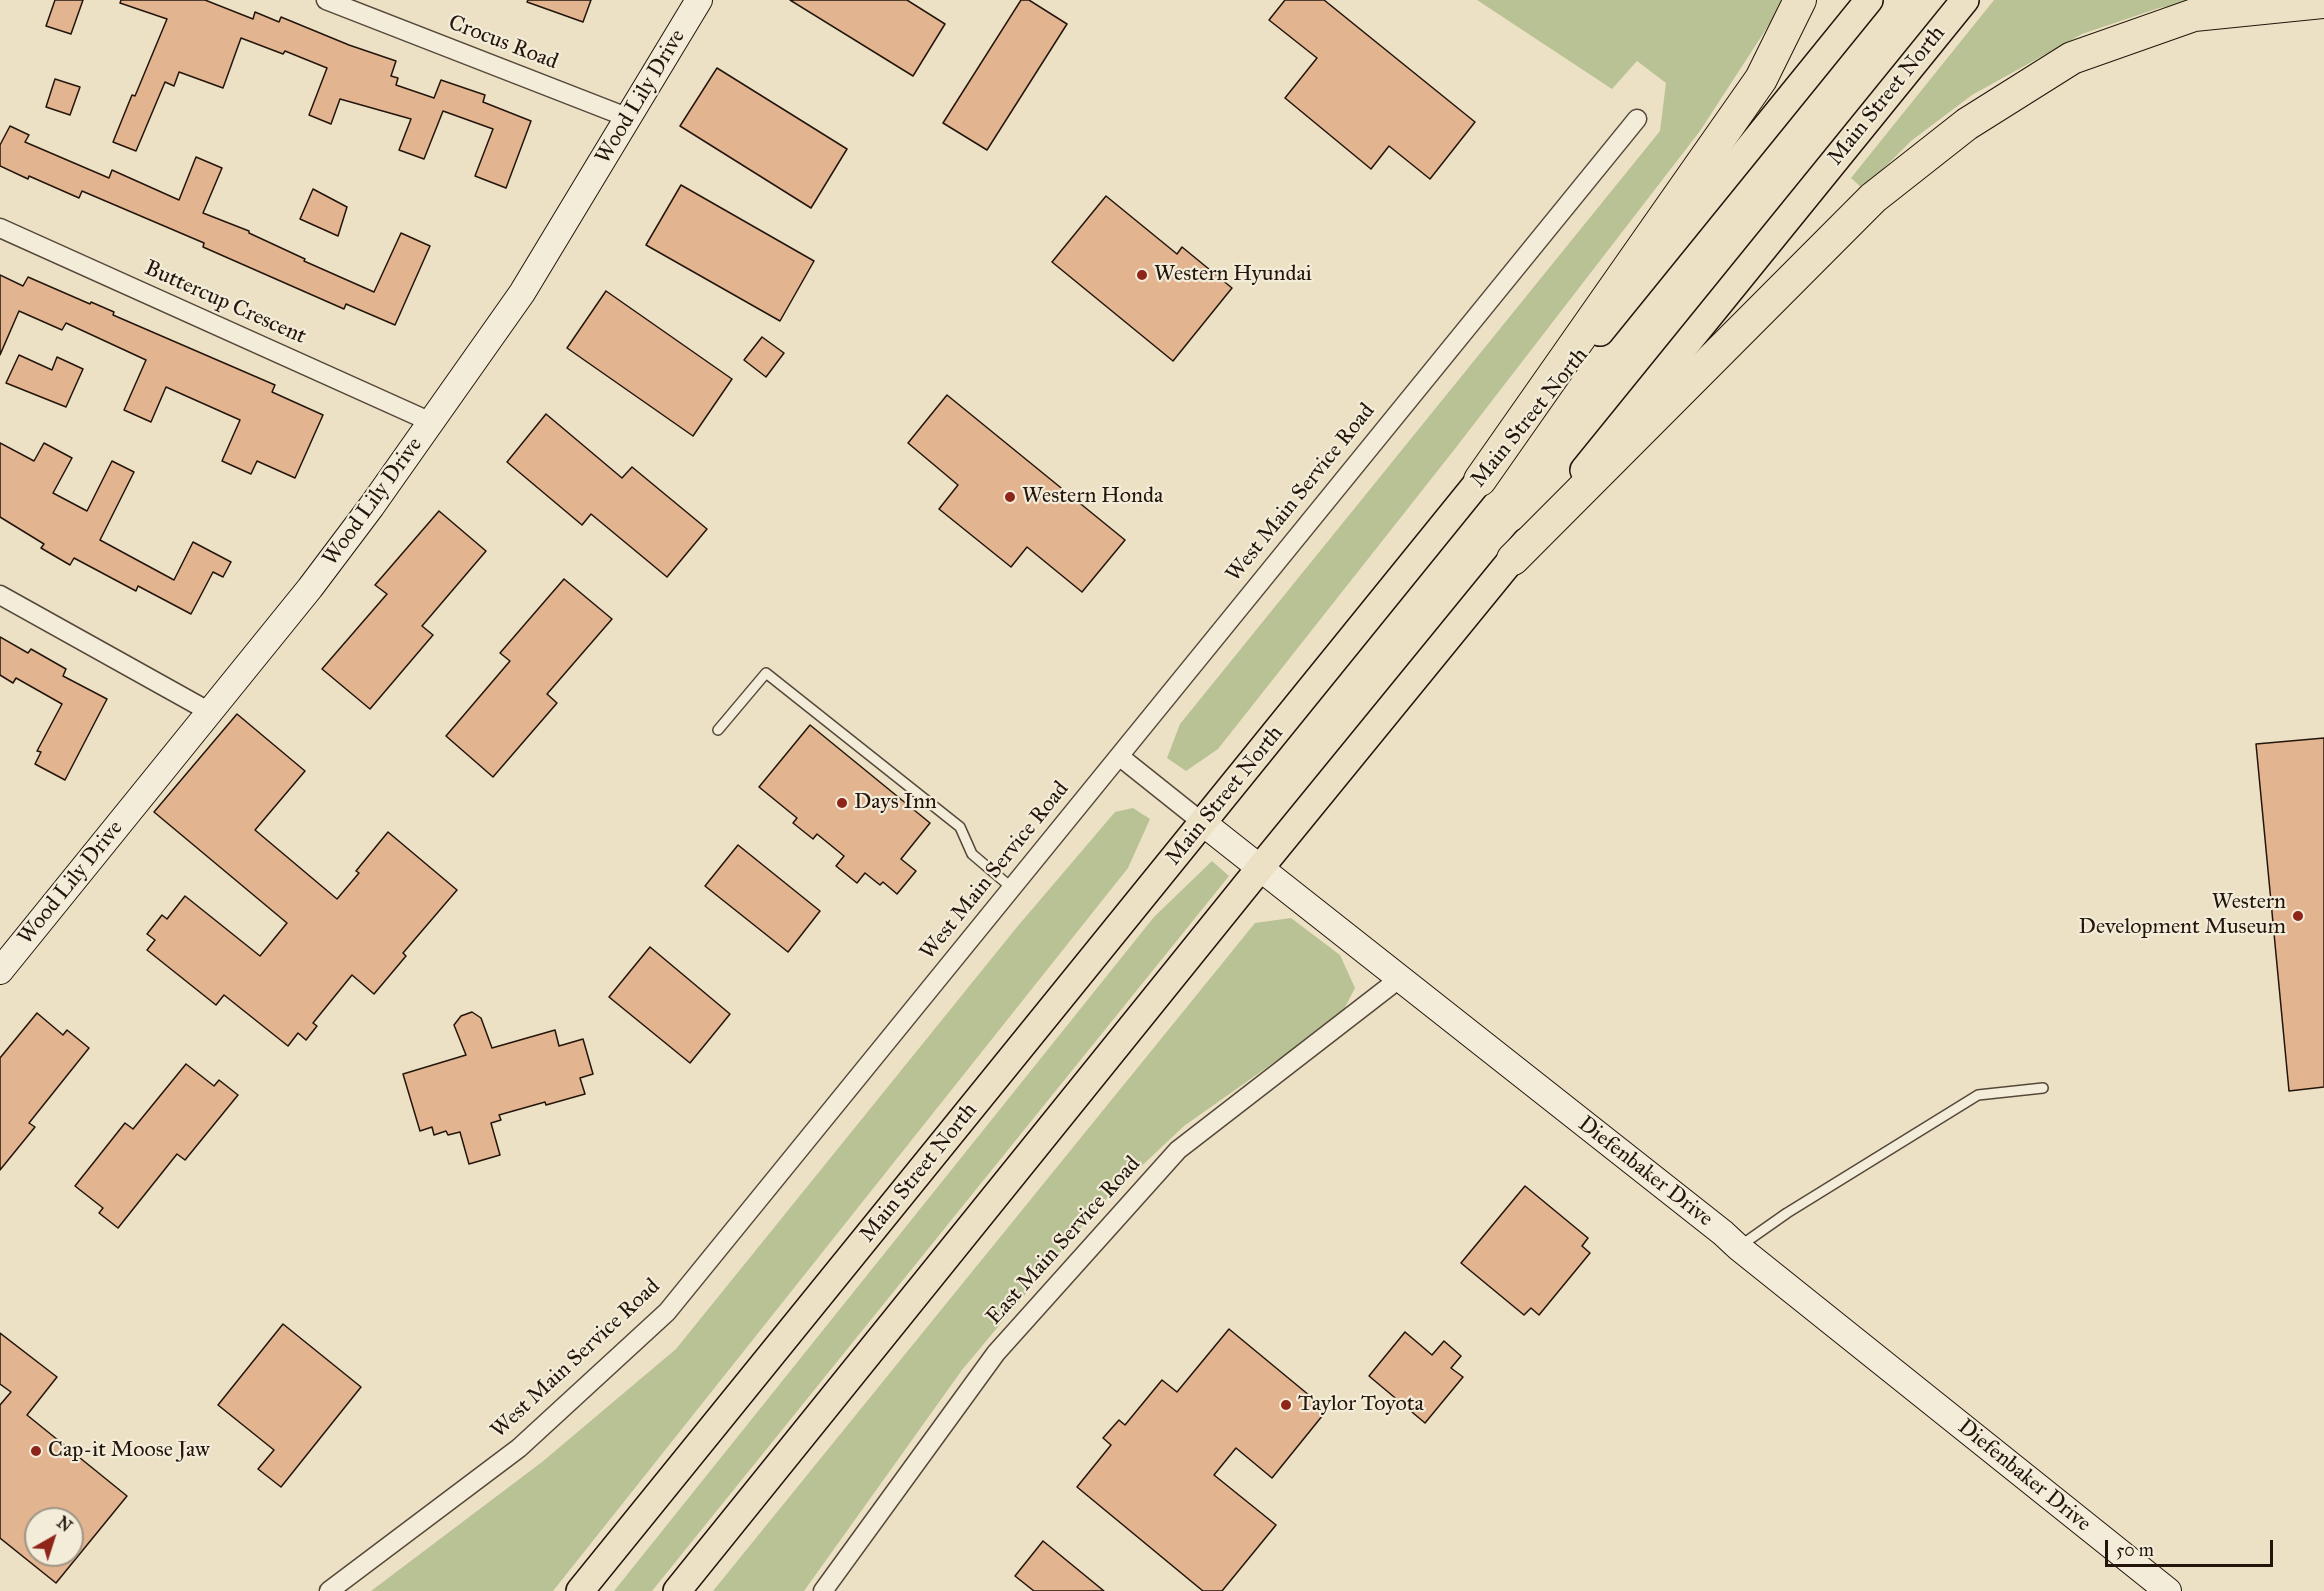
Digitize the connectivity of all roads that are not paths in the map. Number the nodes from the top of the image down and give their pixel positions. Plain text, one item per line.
1 (326, 0) edge
2 (699, 0) edge
3 (1800, 0) edge
4 (1869, 0) edge
5 (1965, 0) edge
6 (2324, 2) edge
7 (629, 118) junction
8 (1637, 119) dead end
9 (0, 228) edge
10 (431, 422) junction
11 (1480, 480) junction
12 (1513, 559) junction
13 (0, 595) edge
14 (210, 712) junction
15 (718, 730) dead end
16 (1119, 756) junction
17 (1203, 823) junction
18 (1260, 868) junction
19 (1012, 888) junction
20 (0, 970) edge
21 (1399, 979) junction
22 (2043, 1088) dead end
23 (1738, 1247) junction
24 (329, 1591) edge
25 (580, 1591) edge
26 (677, 1591) edge
27 (823, 1591) edge
28 (2168, 1591) edge

1 - 7 street, Crocus Road
2 - 7 street, Wood Lily Drive
3 - 11 highway
4 - 11 main road, Main Street North
5 - 12 main road, Main Street North
6 - 12 highway
7 - 10 street, Wood Lily Drive
8 - 16 street, West Main Service Road
9 - 10 street, Buttercup Crescent
10 - 14 street, Wood Lily Drive
11 - 17 main road, Main Street North
12 - 18 main road, Main Street North
13 - 14 street
14 - 20 street, Wood Lily Drive
15 - 19 lane
16 - 17 street, Diefenbaker Drive
16 - 19 street, West Main Service Road
17 - 18 street, Diefenbaker Drive
17 - 25 main road, Main Street North
18 - 21 street, Diefenbaker Drive
18 - 26 main road, Main Street North
19 - 24 street, West Main Service Road
21 - 23 street, Diefenbaker Drive
21 - 27 street, East Main Service Road
22 - 23 lane
23 - 28 street, Diefenbaker Drive

